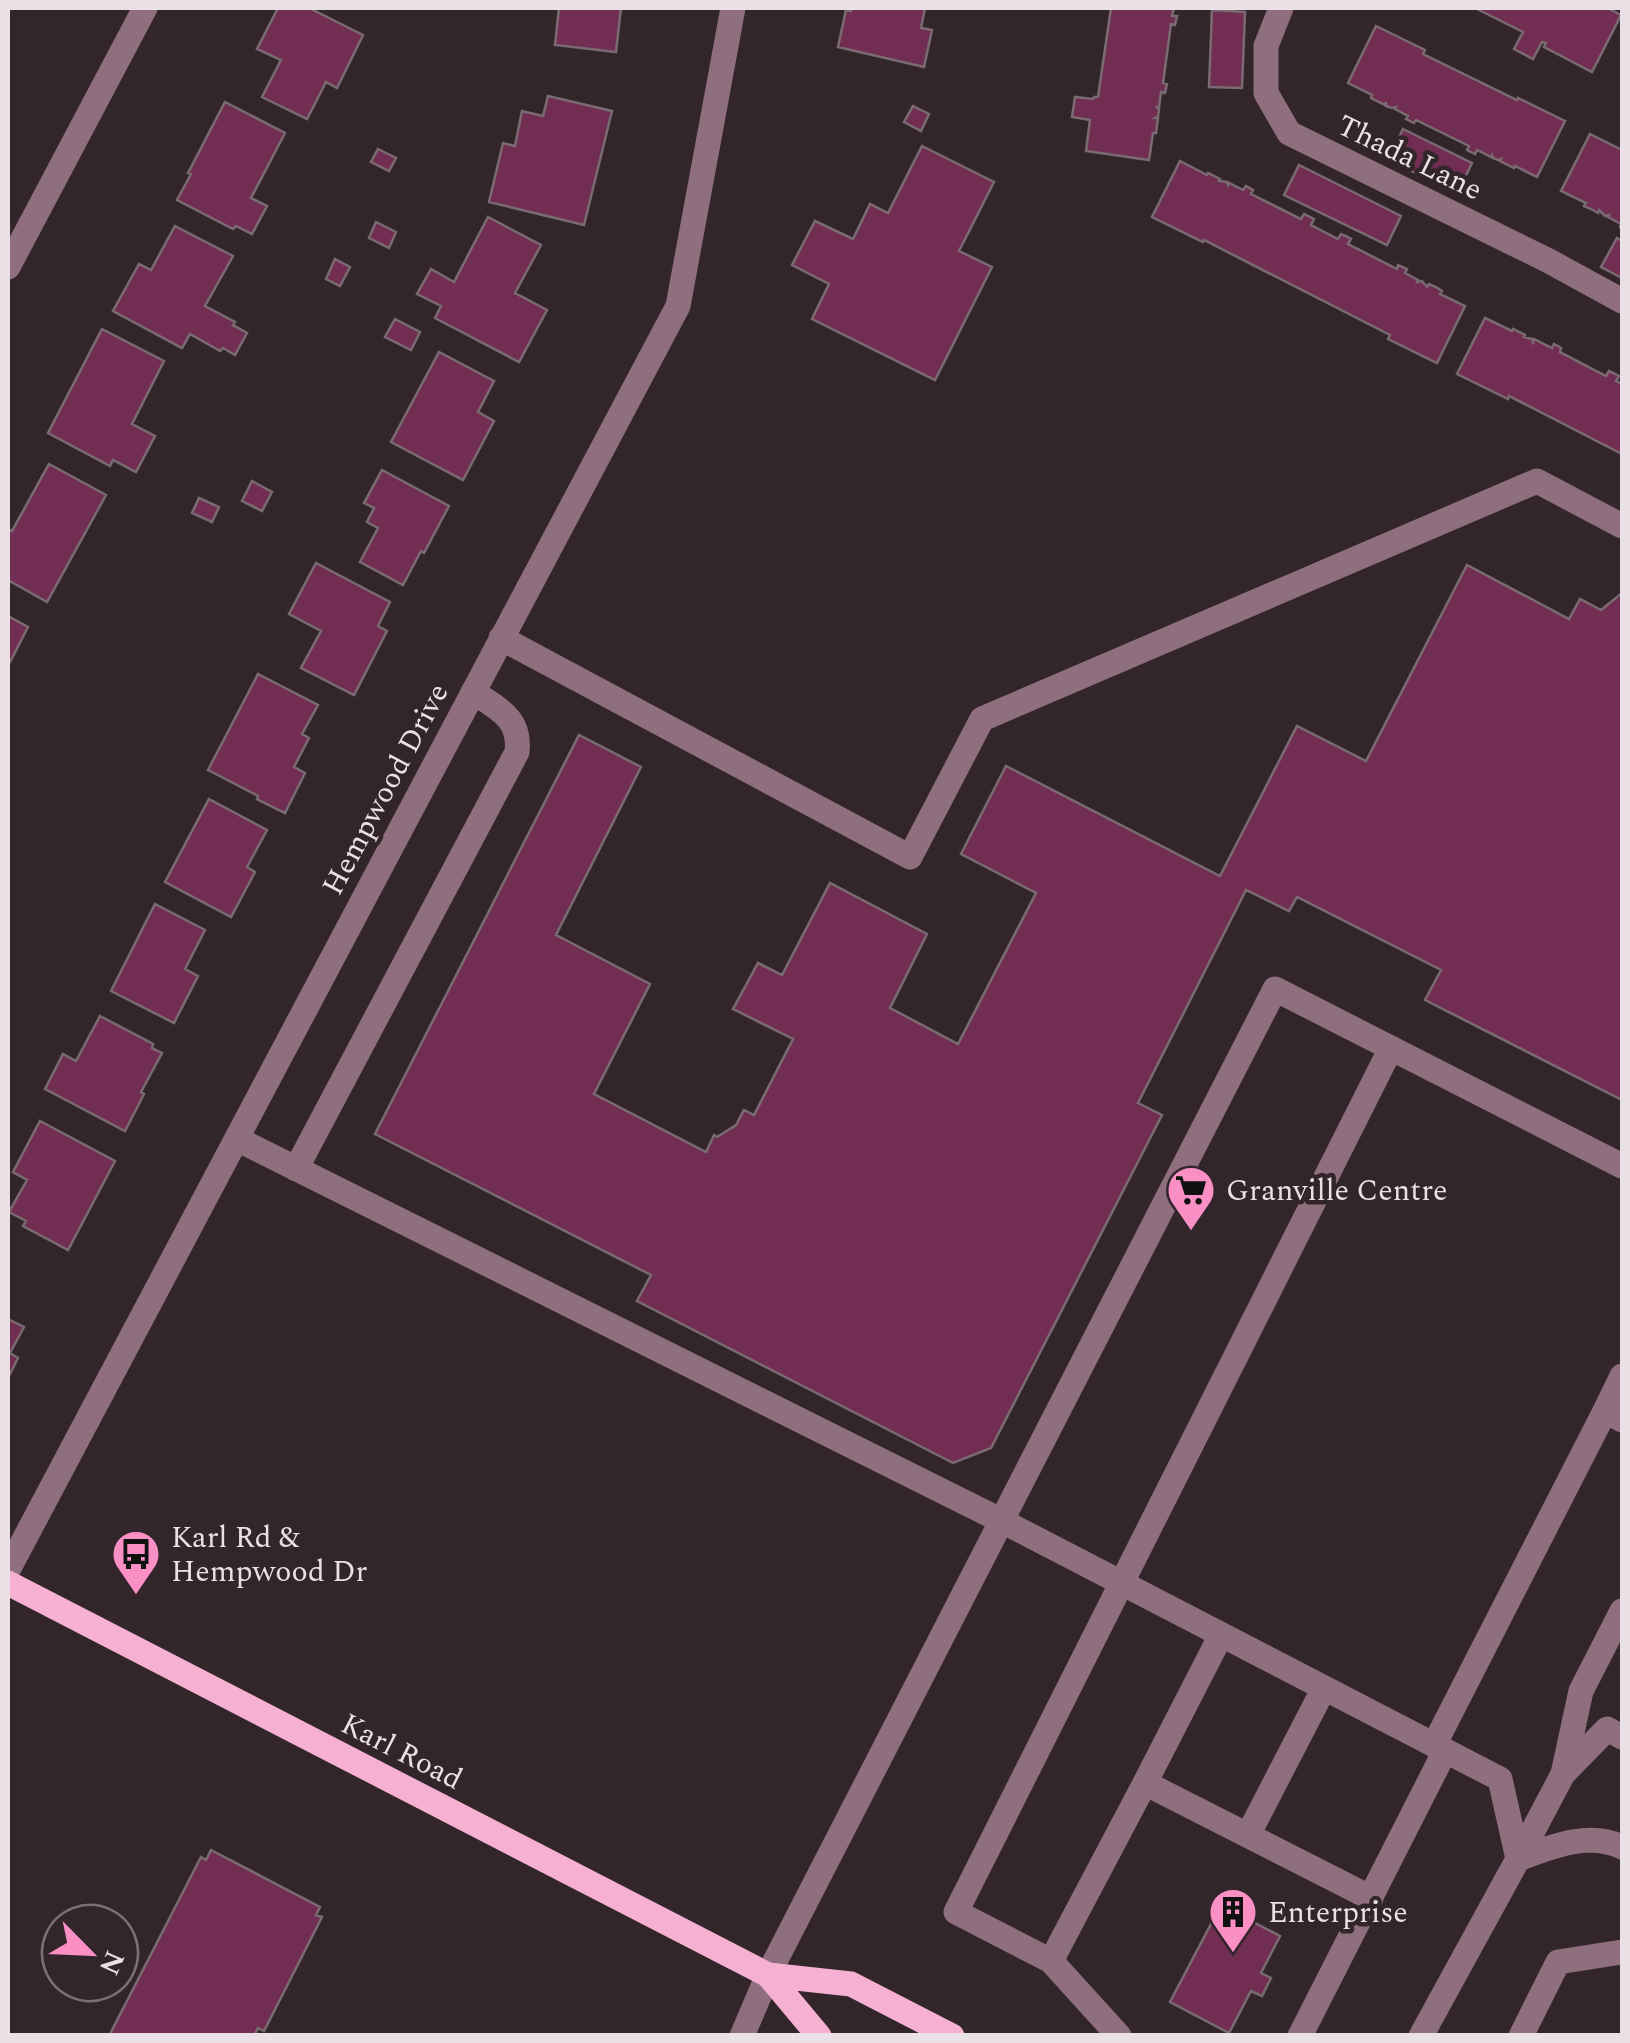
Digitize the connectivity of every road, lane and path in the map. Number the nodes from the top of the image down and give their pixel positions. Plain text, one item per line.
1 (145, 8) edge
2 (733, 8) edge
3 (1281, 8) edge
4 (8, 268) edge
5 (1622, 302) edge
6 (1622, 526) edge
7 (501, 638) junction
8 (473, 692) junction
9 (1391, 1048) junction
10 (237, 1139) junction
11 (1622, 1166) edge
12 (296, 1169) junction
13 (1622, 1376) edge
14 (1614, 1415) edge
15 (1002, 1522) junction
16 (8, 1570) edge
17 (8, 1582) edge
18 (1122, 1584) junction
19 (1622, 1611) edge
20 (1221, 1635) junction
21 (1324, 1688) junction
22 (1622, 1737) edge
23 (1440, 1748) junction
24 (1563, 1774) junction
25 (1145, 1782) junction
26 (1248, 1835) junction
27 (1622, 1846) edge
28 (1518, 1859) junction
29 (1371, 1898) junction
30 (1622, 1952) edge
31 (1051, 1961) junction
32 (768, 1975) junction
33 (742, 2036) edge
34 (819, 2036) edge
35 (952, 2036) edge
36 (1119, 2036) edge
37 (1300, 2036) edge
38 (1422, 2036) edge
39 (1521, 2036) edge

1 - 4 street
2 - 7 street, Hempwood Drive
3 - 5 street, Thada Lane
6 - 7 street
7 - 8 street, Hempwood Drive
8 - 10 street, Hempwood Drive
8 - 12 street
9 - 11 street
9 - 15 street
9 - 18 street
10 - 12 street
10 - 16 street, Hempwood Drive
12 - 15 street
13 - 14 street
14 - 23 street
15 - 18 street
15 - 32 street
17 - 32 main road, Karl Road
18 - 20 street
18 - 31 street
19 - 24 street
20 - 21 street
20 - 25 street
21 - 23 street
21 - 26 street
22 - 24 street
23 - 28 street
23 - 29 street
24 - 28 street
25 - 26 street
25 - 31 street
26 - 29 street
27 - 28 street
28 - 38 street
29 - 37 street
30 - 39 street
31 - 36 street
32 - 33 street
32 - 34 main road, Karl Road
32 - 35 main road, Karl Road

